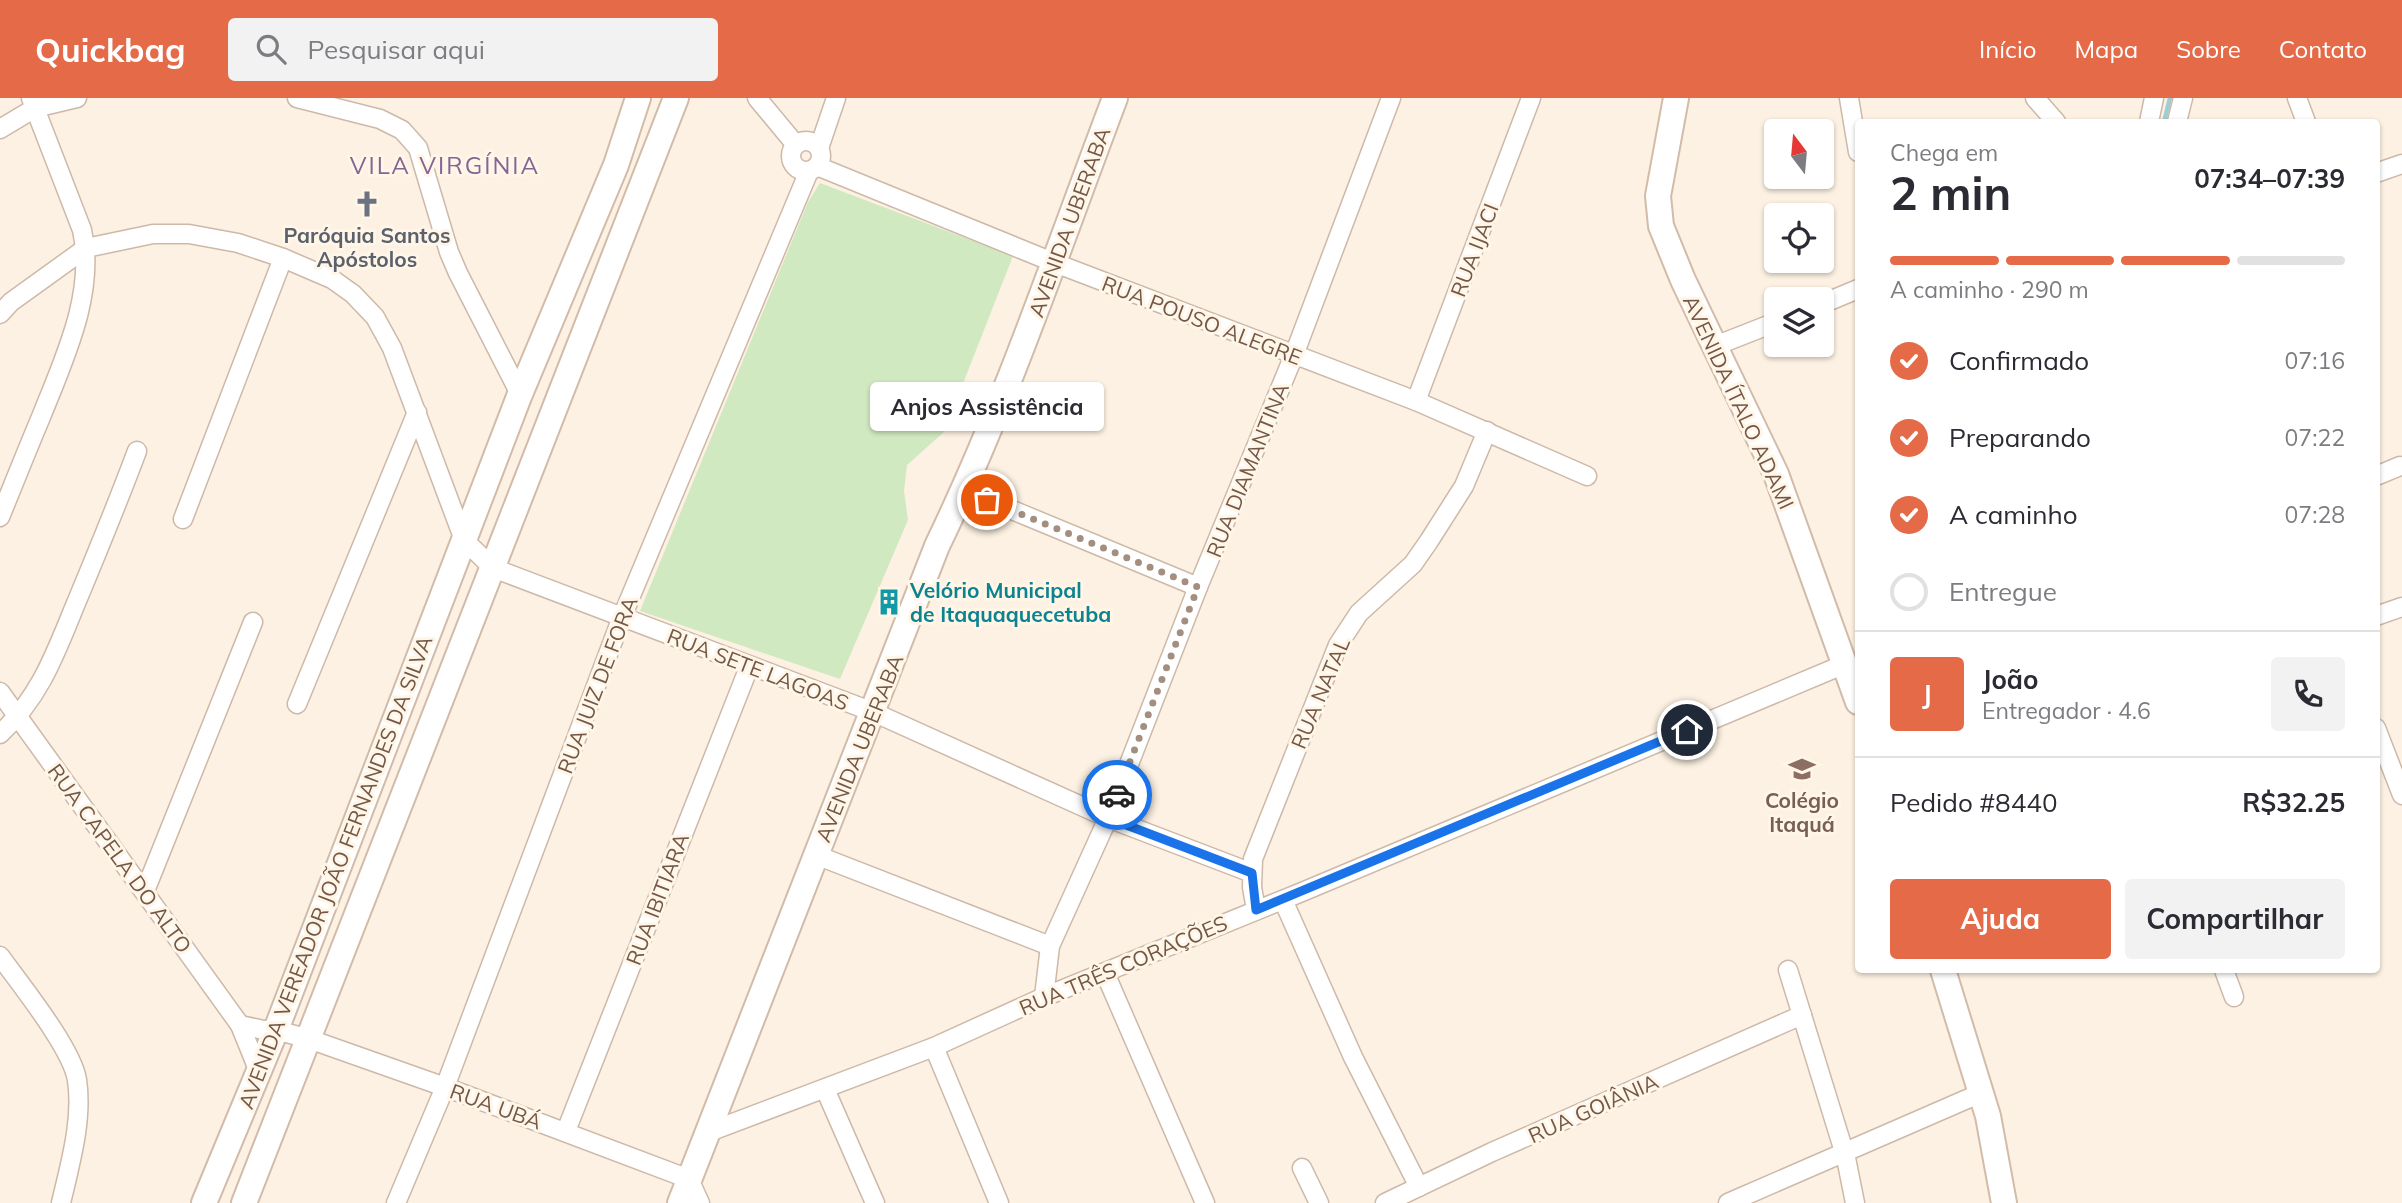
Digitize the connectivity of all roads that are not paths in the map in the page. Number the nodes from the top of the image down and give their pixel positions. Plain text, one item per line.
1 (78, 98) edge
2 (297, 98) edge
3 (638, 98) edge
4 (676, 98) edge
5 (757, 98) edge
6 (836, 98) edge
7 (1115, 98) edge
8 (1391, 98) edge
9 (1531, 98) edge
10 (1676, 98) edge
11 (1849, 98) edge
12 (2035, 98) edge
13 (2154, 98) edge
14 (2183, 98) edge
15 (2297, 98) edge
16 (33, 103) edge
17 (2053, 119) edge
18 (2150, 119) edge
19 (2178, 119) edge
20 (2305, 119) edge
21 (0, 129) edge
22 (1855, 134) edge
23 (796, 145) junction
24 (815, 162) junction
25 (2402, 164) edge
26 (2380, 172) edge
27 (86, 248) junction
28 (283, 258) junction
29 (1055, 263) junction
30 (1855, 290) edge
31 (1834, 299) edge
32 (0, 314) edge
33 (1764, 327) edge
34 (1715, 346) junction
35 (1294, 355) junction
36 (520, 394) junction
37 (1416, 401) junction
38 (416, 412) junction
39 (1488, 431) junction
40 (137, 450) dead end
41 (2400, 466) dead end
42 (2380, 474) edge
43 (1587, 476) dead end
44 (964, 490) junction
45 (0, 517) edge
46 (183, 519) dead end
47 (464, 540) junction
48 (493, 568) junction
49 (1198, 587) junction
50 (2402, 607) edge
51 (2380, 615) edge
52 (622, 617) junction
53 (253, 622) dead end
54 (1845, 664) junction
55 (749, 667) junction
56 (406, 691) junction
57 (0, 692) edge
58 (1855, 693) edge
59 (440, 703) junction
60 (297, 704) dead end
61 (873, 712) junction
62 (18, 718) junction
63 (0, 734) edge
64 (2380, 739) edge
65 (2402, 795) edge
66 (1108, 818) junction
67 (816, 855) junction
68 (1252, 873) junction
69 (145, 891) junction
70 (1283, 900) junction
71 (1256, 910) junction
72 (1050, 946) junction
73 (0, 956) edge
74 (1788, 970) dead end
75 (1105, 973) junction
76 (1944, 973) edge
77 (2225, 973) edge
78 (1044, 997) junction
79 (2234, 997) dead end
80 (1802, 1015) junction
81 (240, 1025) junction
82 (276, 1030) junction
83 (309, 1040) junction
84 (934, 1047) junction
85 (259, 1072) junction
86 (445, 1087) junction
87 (825, 1089) junction
88 (1981, 1093) junction
89 (566, 1131) junction
90 (709, 1132) junction
91 (1844, 1152) junction
92 (222, 1159) junction
93 (1302, 1168) dead end
94 (255, 1174) junction
95 (689, 1179) junction
96 (1419, 1187) junction
97 (61, 1203) edge
98 (204, 1203) edge
99 (244, 1203) edge
100 (396, 1203) edge
101 (680, 1203) edge
102 (700, 1203) edge
103 (875, 1203) edge
104 (999, 1203) edge
105 (1205, 1203) edge
106 (1320, 1203) edge
107 (1385, 1203) edge
108 (1728, 1203) edge
109 (1855, 1203) edge
110 (2004, 1203) edge

1 - 16 street
2 - 36 street
3 - 36 main road, AVENIDA VEREADOR JOÃO FERNANDES DA SILVA
4 - 48 main road, AVENIDA VEREADOR JOÃO FERNANDES DA SILVA
5 - 23 street
6 - 24 street, RUA JUIZ DE FORA
7 - 29 main road, AVENIDA UBERABA
8 - 35 street, RUA DIAMANTINA
9 - 37 street, RUA IJACI
10 - 34 main road, AVENIDA ÍTALO ADAMI
11 - 22 street
12 - 17 street
13 - 18 street
14 - 19 street
15 - 20 street
16 - 21 street
16 - 27 street
23 - 24 street
23 - 24 street
24 - 29 street, RUA POUSO ALEGRE
24 - 52 street, RUA JUIZ DE FORA
25 - 26 street
27 - 28 street
27 - 32 street
27 - 45 street
28 - 38 street
28 - 46 street
29 - 35 street, RUA POUSO ALEGRE
29 - 44 main road, AVENIDA UBERABA
30 - 31 street
33 - 34 street
34 - 54 main road, AVENIDA ÍTALO ADAMI
35 - 37 street, RUA POUSO ALEGRE
35 - 49 street, RUA DIAMANTINA
36 - 47 main road, AVENIDA VEREADOR JOÃO FERNANDES DA SILVA
37 - 39 street, RUA POUSO ALEGRE
38 - 47 street
38 - 60 street
39 - 43 street, RUA POUSO ALEGRE
39 - 68 street, RUA NATAL
40 - 62 street
41 - 42 street
44 - 49 street
44 - 61 main road, AVENIDA UBERABA
47 - 48 street
47 - 56 main road, AVENIDA VEREADOR JOÃO FERNANDES DA SILVA
48 - 52 street, RUA SETE LAGOAS
48 - 59 main road, AVENIDA VEREADOR JOÃO FERNANDES DA SILVA
49 - 66 street, RUA DIAMANTINA
50 - 51 street
52 - 55 street, RUA SETE LAGOAS
52 - 86 street, RUA JUIZ DE FORA
53 - 69 street
54 - 58 main road, AVENIDA ÍTALO ADAMI
54 - 70 street, RUA TRÊS CORAÇÕES
55 - 61 street, RUA SETE LAGOAS
55 - 89 street, RUA IBITIARA
56 - 59 main road
56 - 82 main road, AVENIDA VEREADOR JOÃO FERNANDES DA SILVA
57 - 62 street, RUA CAPELA DO ALTO
59 - 83 main road, AVENIDA VEREADOR JOÃO FERNANDES DA SILVA
61 - 66 street, RUA SETE LAGOAS
61 - 67 main road, AVENIDA UBERABA
62 - 63 street
62 - 69 street, RUA CAPELA DO ALTO
64 - 65 street
66 - 68 street, RUA SETE LAGOAS
66 - 72 street, RUA DIAMANTINA
67 - 72 street
67 - 90 main road, AVENIDA UBERABA
68 - 71 street, RUA NATAL
69 - 81 street, RUA CAPELA DO ALTO
70 - 71 street, RUA TRÊS CORAÇÕES
70 - 96 street
71 - 75 street, RUA TRÊS CORAÇÕES
72 - 78 street, RUA DIAMANTINA
73 - 97 street
74 - 80 street
75 - 78 street, RUA TRÊS CORAÇÕES
75 - 105 street
76 - 88 main road
77 - 79 street
78 - 84 street, RUA TRÊS CORAÇÕES
80 - 91 street
80 - 96 street, RUA GOIÂNIA
81 - 82 street
81 - 85 street, RUA CAPELA DO ALTO
82 - 83 street, RUA UBÁ
82 - 85 main road, AVENIDA VEREADOR JOÃO FERNANDES DA SILVA
83 - 86 street, RUA UBÁ
83 - 94 main road, AVENIDA VEREADOR JOÃO FERNANDES DA SILVA
84 - 87 street, RUA TRÊS CORAÇÕES
84 - 104 street
85 - 92 main road, AVENIDA VEREADOR JOÃO FERNANDES DA SILVA
86 - 89 street, RUA UBÁ
86 - 100 street, RUA JUIZ DE FORA
87 - 90 street, RUA TRÊS CORAÇÕES
87 - 103 street
88 - 91 street
88 - 110 main road
89 - 95 street, RUA UBÁ
90 - 95 main road, AVENIDA UBERABA
91 - 108 street
91 - 109 street
92 - 94 main road
92 - 98 main road, AVENIDA VEREADOR JOÃO FERNANDES DA SILVA
93 - 106 street
94 - 99 main road, AVENIDA VEREADOR JOÃO FERNANDES DA SILVA
95 - 101 main road, AVENIDA UBERABA
95 - 102 street
96 - 107 street, RUA GOIÂNIA

